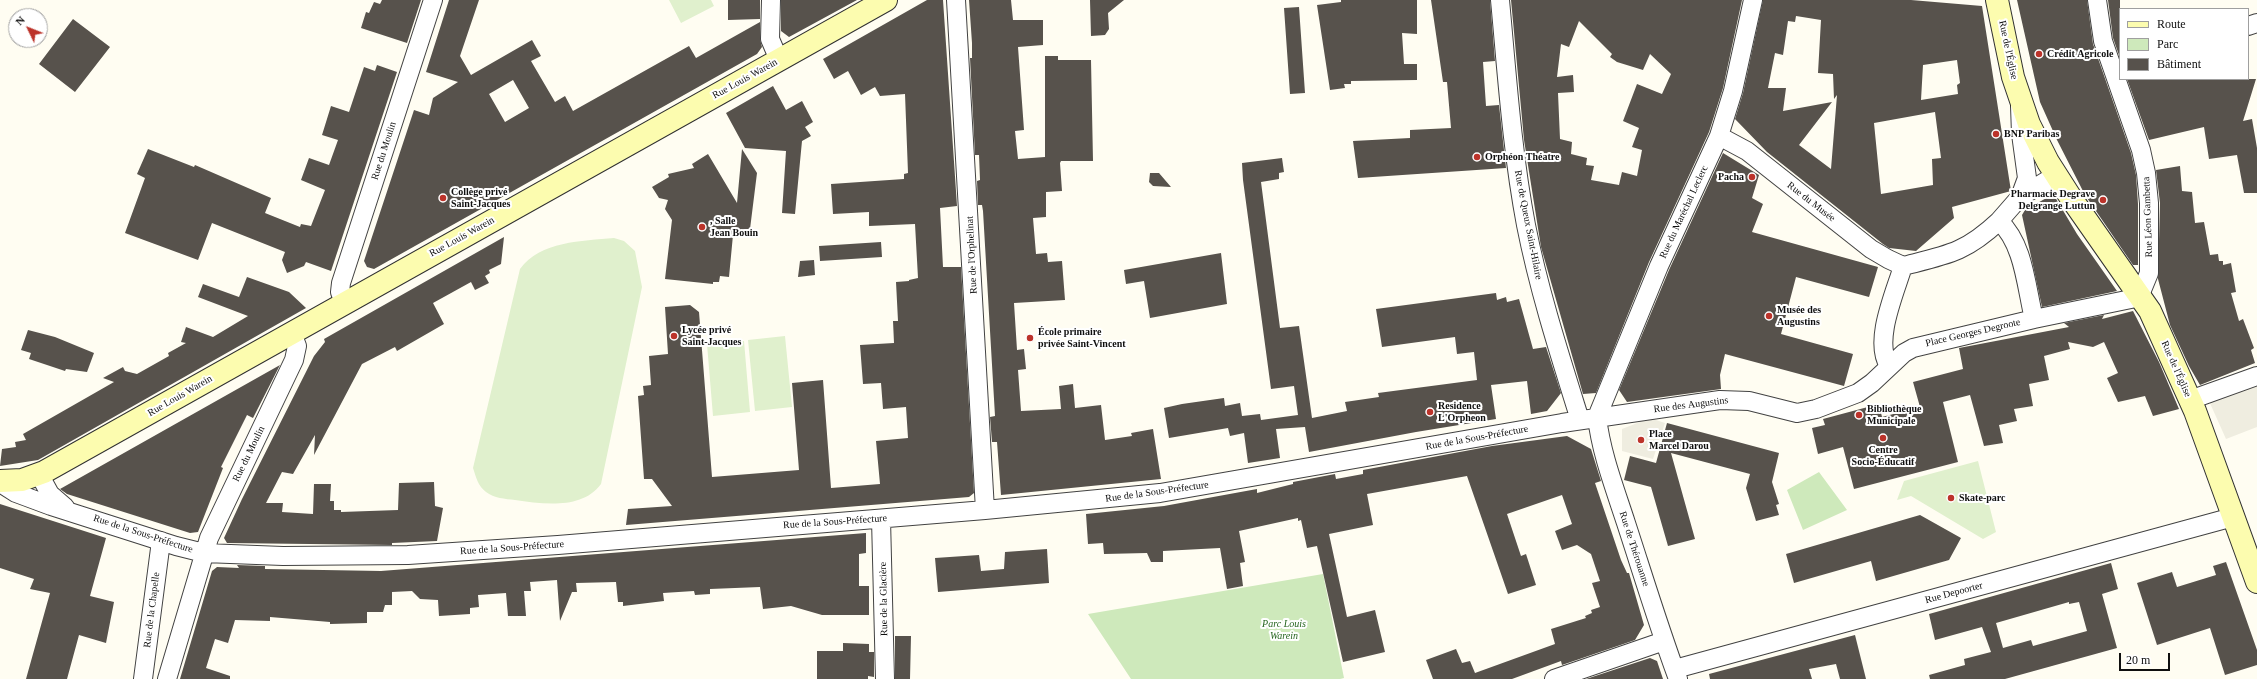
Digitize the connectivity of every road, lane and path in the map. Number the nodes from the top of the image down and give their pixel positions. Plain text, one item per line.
1 (433, 0) edge
2 (771, 0) edge
3 (886, 0) edge
4 (956, 0) edge
5 (1500, 0) edge
6 (1753, 0) edge
7 (1997, 0) edge
8 (2097, 0) edge
9 (779, 60) junction
10 (2117, 73) edge
11 (2119, 80) edge
12 (2020, 100) junction
13 (1719, 136) junction
14 (2056, 175) junction
15 (2020, 197) junction
16 (1999, 221) junction
17 (1903, 266) junction
18 (2138, 294) junction
19 (344, 303) junction
20 (2034, 319) junction
21 (292, 333) junction
22 (1889, 366) junction
23 (2257, 376) edge
24 (2190, 400) junction
25 (1598, 417) junction
26 (1580, 420) junction
27 (39, 474) junction
28 (0, 482) edge
29 (985, 510) junction
30 (72, 511) junction
31 (2233, 517) junction
32 (881, 519) junction
33 (161, 542) junction
34 (204, 553) junction
35 (2257, 582) edge
36 (1664, 641) junction
37 (1676, 674) edge
38 (143, 679) edge
39 (167, 679) edge
40 (885, 679) edge
41 (1554, 679) edge

1 - 19 street, Rue du Moulin
2 - 9 street
3 - 9 main road, Rue Louis Warein
4 - 29 street, Rue de l'Orphelinat
5 - 26 street, Rue de Queux Saint-Hilaire
6 - 13 street, Rue du Maréchal Leclerc
7 - 12 main road, Rue de l'Église
8 - 10 street, Rue Léon Gambetta
9 - 19 main road, Rue Louis Warein
11 - 18 street, Rue Léon Gambetta
12 - 14 main road, Rue de l'Église
12 - 15 street, Rue de l'Église
13 - 17 street, Rue du Musée
13 - 25 street, Rue du Maréchal Leclerc
14 - 15 street, Rue de l'Église
14 - 18 main road, Rue de l'Église
15 - 16 street, Rue de l'Église
16 - 17 street
16 - 20 street, Place Georges Degroote
17 - 22 street
18 - 20 street
18 - 24 main road, Rue de l'Église
19 - 21 main road, Rue Louis Warein
20 - 22 street, Place Georges Degroote
21 - 27 main road, Rue Louis Warein
21 - 34 street, Rue du Moulin
22 - 25 street, Rue des Augustins
23 - 24 street
24 - 31 main road, Rue de l'Église
25 - 26 street, Rue de la Sous-Préfecture
25 - 36 street, Rue de Thérouanne
26 - 29 street, Rue de la Sous-Préfecture
27 - 28 main road, Rue Louis Warein
27 - 30 street, Rue de la Sous-Préfecture
28 - 30 street, Rue de la Sous-Préfecture
29 - 32 street, Rue de la Sous-Préfecture
30 - 33 street, Rue de la Sous-Préfecture
31 - 35 main road, Rue de l'Église
31 - 37 street, Rue Depoorter
32 - 34 street, Rue de la Sous-Préfecture
32 - 40 street, Rue de la Glacière
33 - 34 street, Rue de la Sous-Préfecture
33 - 38 street, Rue de la Chapelle
34 - 39 street
36 - 37 street, Rue de Thérouanne
36 - 41 street

